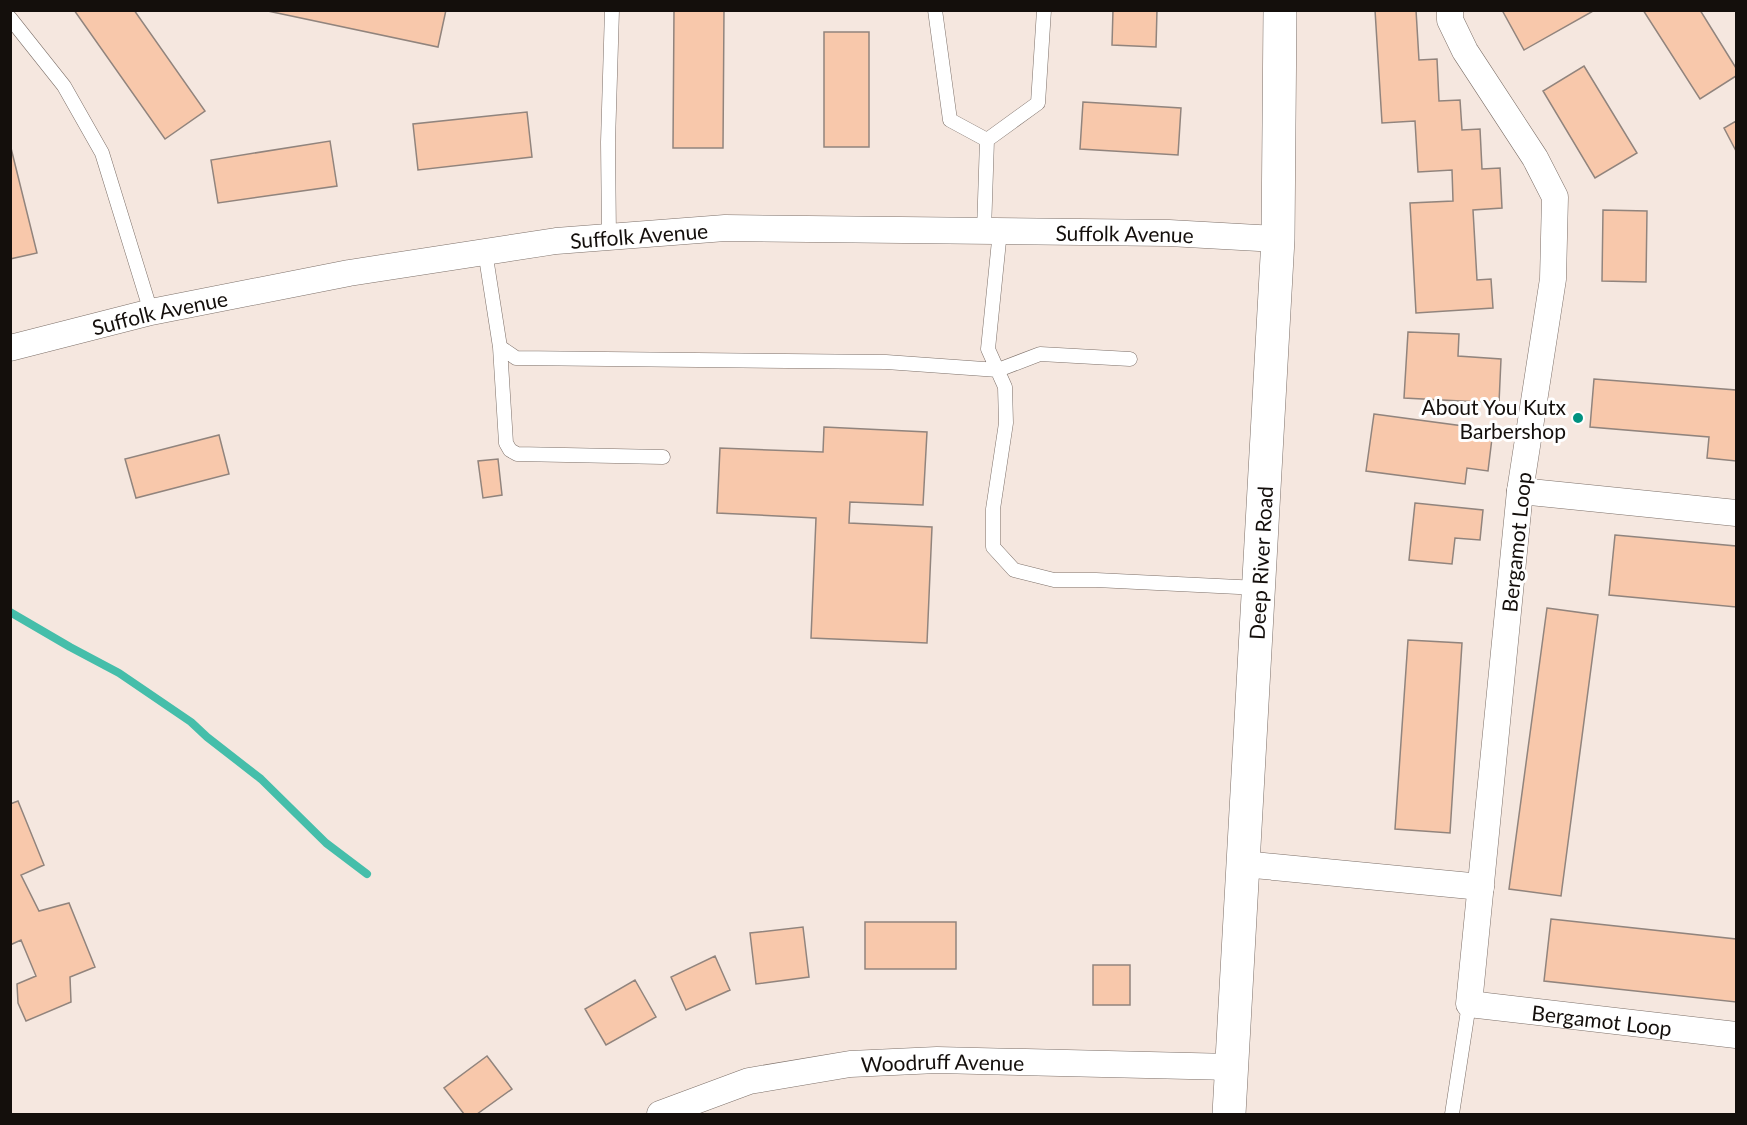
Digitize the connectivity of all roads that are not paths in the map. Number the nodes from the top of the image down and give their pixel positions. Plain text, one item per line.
1 (612, 10) edge
2 (935, 10) edge
3 (1044, 10) edge
4 (1280, 10) edge
5 (1450, 10) edge
6 (10, 18) edge
7 (987, 140) junction
8 (992, 231) junction
9 (609, 237) junction
10 (1278, 239) junction
11 (485, 251) junction
12 (151, 312) junction
13 (500, 347) junction
14 (10, 348) edge
15 (1130, 359) dead end
16 (998, 370) junction
17 (663, 457) dead end
18 (1520, 491) junction
19 (1737, 513) edge
20 (1259, 588) junction
21 (1243, 864) junction
22 (1481, 887) junction
23 (1469, 1004) junction
24 (1737, 1035) edge
25 (1232, 1067) junction
26 (660, 1114) edge
27 (1229, 1114) edge
28 (1452, 1114) edge

1 - 9 lane
2 - 7 lane
3 - 7 lane
4 - 10 street, Deep River Road
5 - 18 street, Bergamot Loop
6 - 12 lane
7 - 8 lane
8 - 9 street, Suffolk Avenue
8 - 10 street, Suffolk Avenue
8 - 16 lane
9 - 11 street, Suffolk Avenue
10 - 20 street, Deep River Road
11 - 12 street, Suffolk Avenue
11 - 13 lane
12 - 14 street, Suffolk Avenue
13 - 16 lane
13 - 17 lane
15 - 16 lane
16 - 20 lane
18 - 19 street
18 - 22 street, Bergamot Loop
20 - 21 street, Deep River Road
21 - 22 street
21 - 25 street, Deep River Road
22 - 23 street, Bergamot Loop
23 - 24 street, Bergamot Loop
23 - 28 lane, Bergamot Loop
25 - 26 street, Woodruff Avenue
25 - 27 street, Deep River Road

